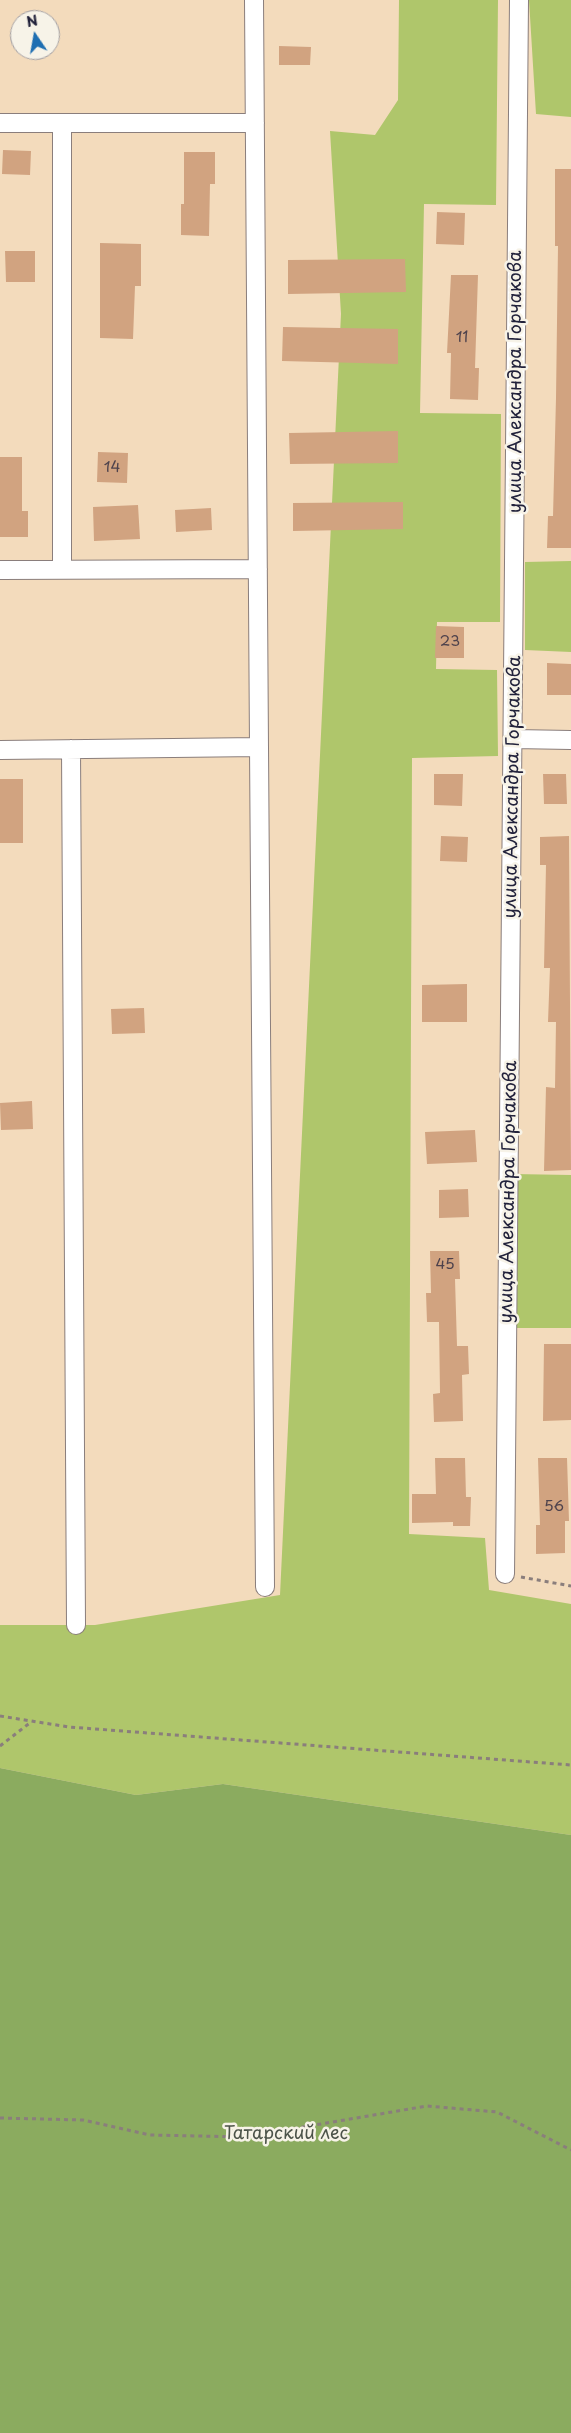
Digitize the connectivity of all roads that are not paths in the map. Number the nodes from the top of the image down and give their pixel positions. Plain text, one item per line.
1 (254, 0) edge
2 (519, 0) edge
3 (0, 123) edge
4 (62, 123) junction
5 (255, 123) junction
6 (258, 569) junction
7 (0, 570) edge
8 (62, 570) junction
9 (514, 739) junction
10 (571, 740) edge
11 (259, 747) junction
12 (71, 749) junction
13 (0, 750) edge
14 (505, 1574) road end
15 (265, 1588) dead end
16 (76, 1625) dead end

1 - 5 street
2 - 9 street, улица Александра Горчакова
3 - 4 street
4 - 5 street
4 - 8 street
5 - 6 street
6 - 8 street
6 - 11 street
7 - 8 street
9 - 10 street
9 - 14 street, улица Александра Горчакова
11 - 12 street
11 - 15 street
12 - 13 street
12 - 16 street

